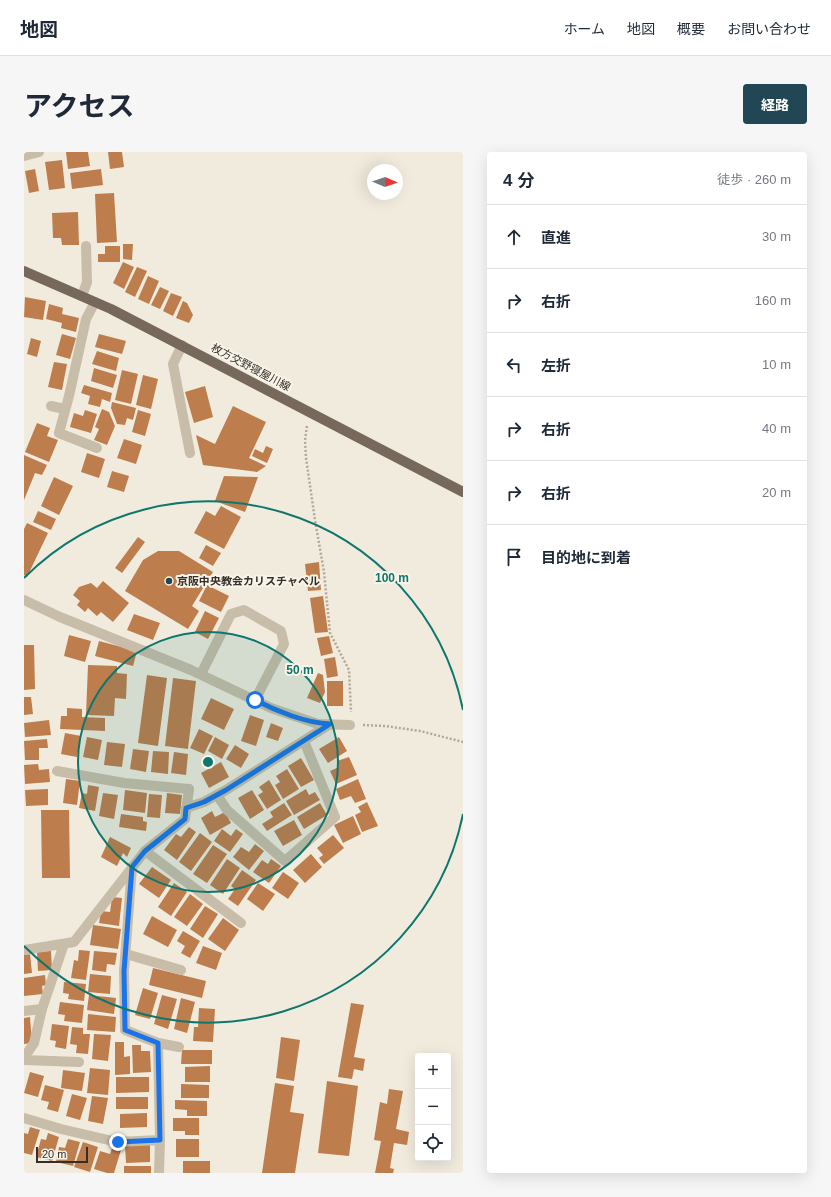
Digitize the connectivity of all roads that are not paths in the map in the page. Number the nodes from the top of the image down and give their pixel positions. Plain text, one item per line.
1 (38, 152) edge
2 (24, 156) edge
3 (86, 246) dead end
4 (24, 271) edge
5 (82, 296) junction
6 (95, 302) junction
7 (182, 345) junction
8 (51, 406) dead end
9 (65, 409) junction
10 (97, 448) dead end
11 (190, 453) dead end
12 (463, 492) edge
13 (24, 600) edge
14 (201, 674) junction
15 (255, 700) junction
16 (330, 724) junction
17 (350, 725) road end
18 (304, 741) junction
19 (57, 771) dead end
20 (217, 795) junction
21 (186, 808) junction
22 (145, 851) junction
23 (132, 867) junction
24 (240, 924) dead end
25 (64, 944) junction
26 (24, 950) edge
27 (126, 954) junction
28 (181, 970) dead end
29 (42, 1009) junction
30 (24, 1012) edge
31 (158, 1043) junction
32 (178, 1047) dead end
33 (24, 1059) edge
34 (79, 1062) dead end
35 (24, 1118) edge
36 (160, 1140) junction
37 (159, 1173) edge

1 - 2 street
3 - 5 street
4 - 5 main road, 枚方交野寝屋川線
5 - 6 main road, 枚方交野寝屋川線
6 - 7 main road, 枚方交野寝屋川線
6 - 9 street
7 - 11 street
7 - 12 main road, 枚方交野寝屋川線
8 - 9 street
9 - 10 street
13 - 14 street
14 - 15 street
14 - 15 street
15 - 16 street
16 - 17 street
16 - 18 street
18 - 20 street
18 - 20 street
19 - 21 street
20 - 21 street
21 - 22 street
22 - 23 street
22 - 24 street
23 - 25 street
23 - 27 street
25 - 26 street
25 - 29 street
27 - 28 street
27 - 31 street
29 - 30 street
29 - 33 street
31 - 32 street
31 - 36 street
33 - 34 street
35 - 36 street
36 - 37 street

